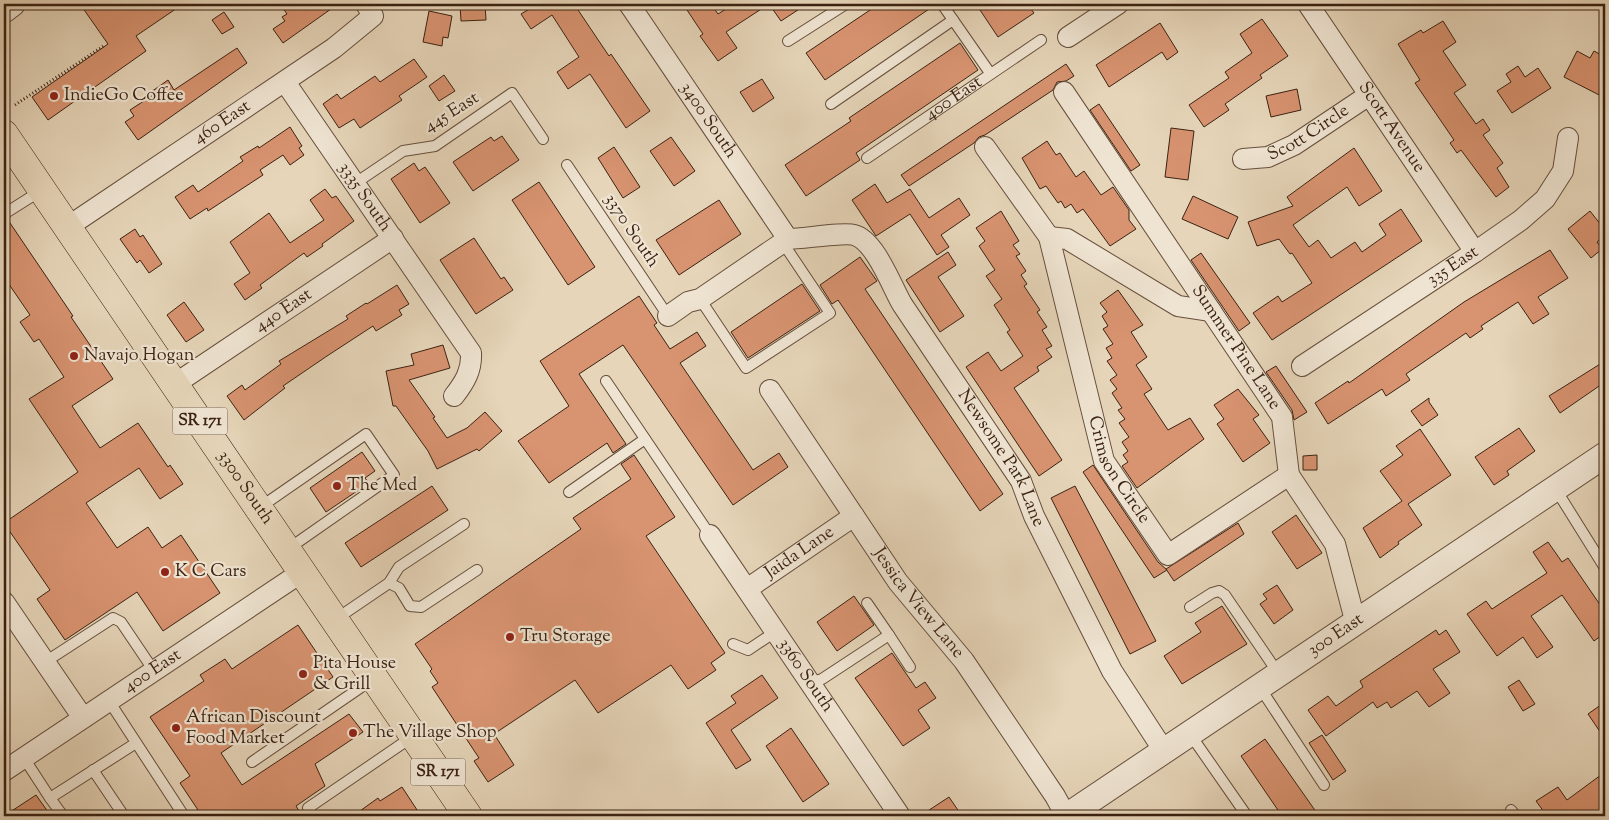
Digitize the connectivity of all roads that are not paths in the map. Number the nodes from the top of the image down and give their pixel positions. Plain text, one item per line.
1 (12, 4) edge
2 (629, 4) edge
3 (942, 4) edge
4 (1118, 4) edge
5 (1308, 4) edge
6 (841, 5) edge
7 (4, 10) edge
8 (369, 10) edge
9 (953, 20) junction
10 (1068, 38) dead end
11 (1041, 40) dead end
12 (788, 41) dead end
13 (990, 73) junction
14 (285, 82) junction
15 (1064, 92) dead end
16 (1369, 95) junction
17 (831, 104) dead end
18 (1568, 138) dead end
19 (543, 139) dead end
20 (5, 140) edge
21 (985, 147) dead end
22 (867, 158) dead end
23 (1243, 159) dead end
24 (567, 165) dead end
25 (354, 184) junction
26 (43, 189) junction
27 (4, 214) edge
28 (68, 226) junction
29 (1049, 237) junction
30 (393, 238) junction
31 (785, 241) junction
32 (1475, 252) junction
33 (700, 299) junction
34 (1211, 311) junction
35 (668, 316) joint
36 (1302, 366) dead end
37 (606, 381) dead end
38 (175, 384) junction
39 (770, 390) dead end
40 (454, 396) dead end
41 (645, 438) junction
42 (1605, 455) edge
43 (1289, 474) junction
44 (1555, 488) junction
45 (569, 492) dead end
46 (259, 508) junction
47 (854, 516) junction
48 (464, 524) dead end
49 (710, 535) joint
50 (294, 561) junction
51 (1605, 568) edge
52 (477, 570) dead end
53 (389, 583) junction
54 (747, 589) junction
55 (4, 602) edge
56 (867, 603) dead end
57 (1190, 607) dead end
58 (335, 620) junction
59 (1356, 624) junction
60 (775, 632) junction
61 (889, 635) junction
62 (733, 644) dead end
63 (45, 662) junction
64 (910, 666) dead end
65 (154, 671) junction
66 (375, 678) junction
67 (1268, 680) junction
68 (810, 683) junction
69 (109, 701) junction
70 (83, 718) junction
71 (1190, 734) junction
72 (414, 736) junction
73 (136, 742) junction
74 (1164, 751) junction
75 (24, 758) junction
76 (252, 762) dead end
77 (93, 770) junction
78 (4, 771) edge
79 (1324, 785) dead end
80 (50, 798) junction
81 (461, 814) edge
82 (63, 816) edge
83 (124, 816) edge
84 (184, 816) edge
85 (313, 816) edge
86 (900, 816) edge
87 (1066, 816) edge
88 (1247, 816) edge

1 - 7 street
2 - 31 street, 3400 South
3 - 9 lane
4 - 10 street
5 - 16 street, Scott Avenue
6 - 12 lane
8 - 14 street, 460 East
9 - 13 lane
9 - 17 lane
11 - 13 lane, 400 East
13 - 22 lane, 400 East
14 - 25 street, 3335 South
14 - 28 street, 460 East
15 - 34 street, Summer Pine Lane
16 - 23 street, Scott Circle
16 - 32 street, Scott Avenue
18 - 32 street, 335 East
19 - 25 lane, 445 East
20 - 26 main road, 3300 South / SR 171
21 - 29 street, Crimson Circle
24 - 35 lane, 3370 South
25 - 30 street, 3335 South
26 - 27 lane
26 - 28 main road, 3300 South / SR 171
28 - 38 main road, 3300 South / SR 171
29 - 34 street
29 - 43 street, Crimson Circle
30 - 38 street, 440 East
30 - 40 street, 3335 South
31 - 33 street
31 - 33 lane
31 - 74 street, Newsome Park Lane
32 - 36 street, 335 East
33 - 35 street
34 - 43 street, Summer Pine Lane
37 - 41 lane
38 - 46 main road, 3300 South / SR 171
39 - 47 street, Jessica View Lane
41 - 45 lane
41 - 49 lane
42 - 44 street, 300 East
43 - 59 street, Summer Pine Lane
44 - 51 lane
44 - 59 street, 300 East
46 - 50 main road, 3300 South / SR 171
46 - 50 lane
47 - 54 street, Jaida Lane
47 - 87 street, Jessica View Lane
48 - 53 lane
49 - 54 street, 3360 South
50 - 58 main road, 3300 South / SR 171
50 - 65 street, 400 East
52 - 53 lane
53 - 58 lane
54 - 60 street, 3360 South
55 - 63 street
56 - 61 lane
57 - 67 lane
58 - 66 main road, 3300 South / SR 171
59 - 67 street, 300 East
60 - 62 lane
60 - 68 street, 3360 South
61 - 64 lane
61 - 68 lane
63 - 65 lane
63 - 70 street
65 - 69 street, 400 East
66 - 72 main road, 3300 South / SR 171
66 - 76 lane
67 - 71 street, 300 East
67 - 79 lane
68 - 86 street, 3360 South
69 - 70 street, 400 East
69 - 73 lane
70 - 75 street, 400 East
71 - 74 street, 300 East
71 - 88 lane
72 - 81 main road, 3300 South / SR 171
72 - 85 lane
73 - 77 lane
73 - 84 lane
74 - 87 street, 300 East
75 - 78 street, 400 East
75 - 80 lane
77 - 80 lane
77 - 83 lane
80 - 82 lane

